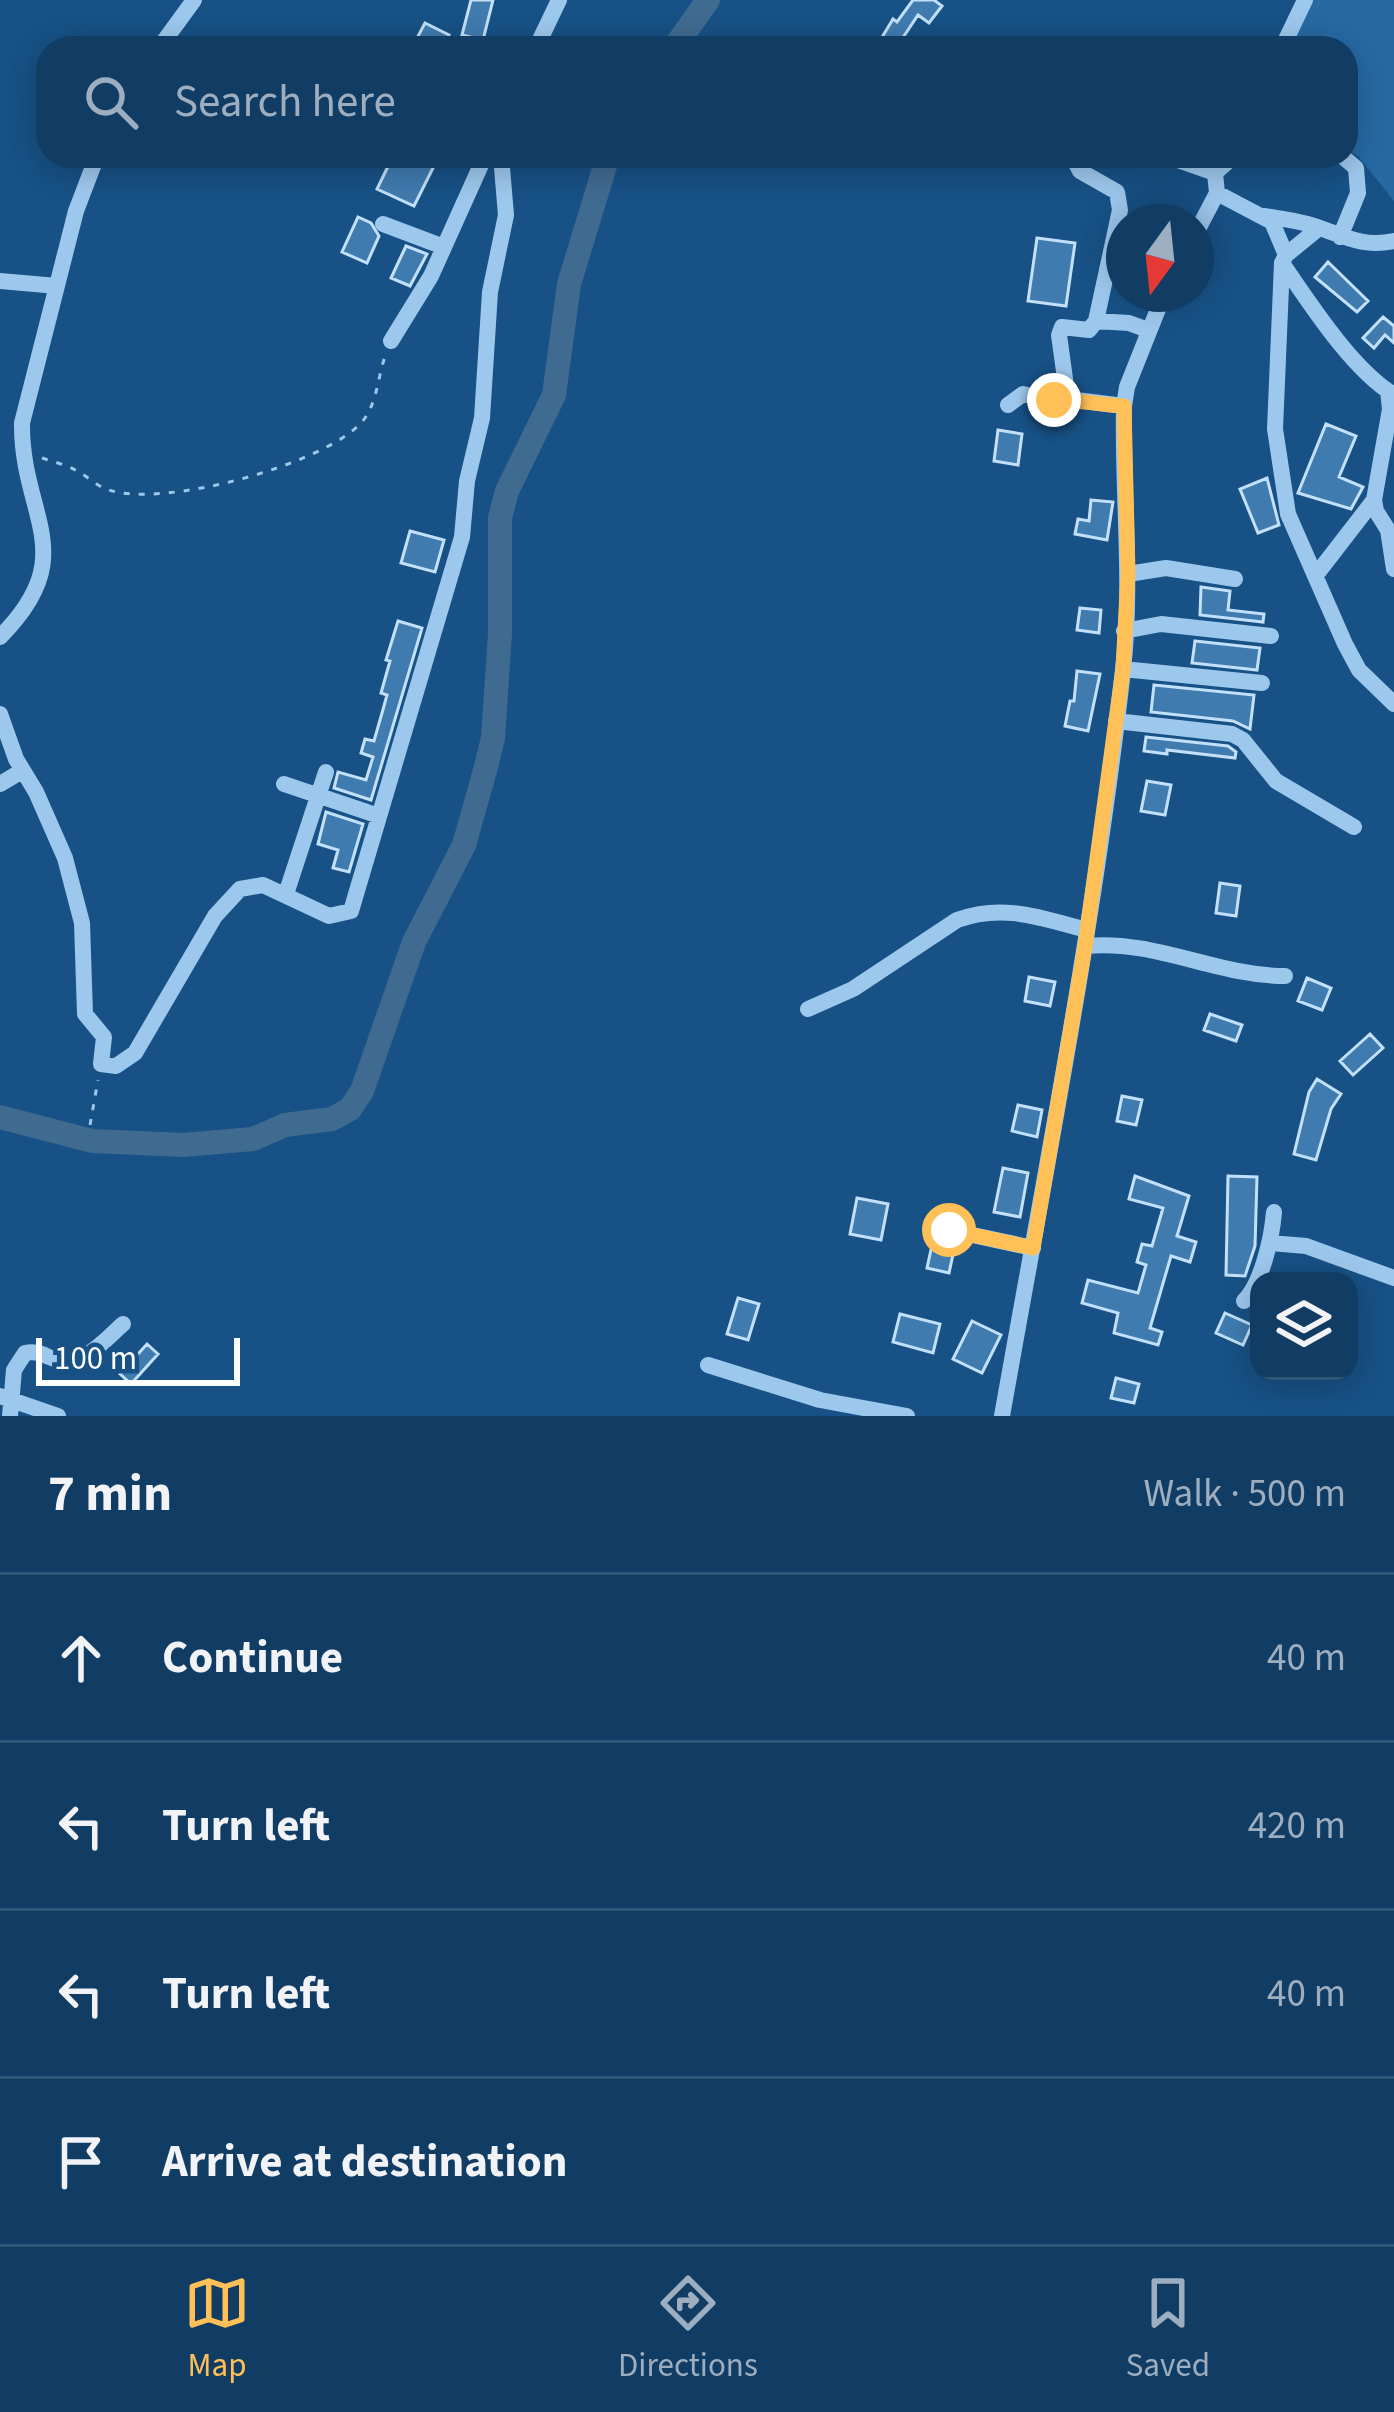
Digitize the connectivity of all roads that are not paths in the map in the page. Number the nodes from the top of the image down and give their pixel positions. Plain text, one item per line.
1 (194, 0) edge
2 (559, 0) edge
3 (1305, 0) edge
4 (168, 36) edge
5 (542, 36) edge
6 (1288, 36) edge
7 (92, 168) edge
8 (481, 168) edge
9 (490, 168) edge
10 (1077, 168) edge
11 (1201, 168) edge
12 (1221, 168) edge
13 (1356, 168) edge
14 (1215, 173) junction
15 (1216, 193) junction
16 (1210, 204) edge
17 (1264, 215) junction
18 (383, 224) dead end
19 (1319, 228) junction
20 (1340, 237) junction
21 (1394, 241) edge
22 (444, 248) junction
23 (1284, 258) junction
24 (0, 281) edge
25 (57, 286) junction
26 (1156, 312) edge
27 (1096, 321) junction
28 (1148, 330) junction
29 (391, 341) road end
30 (1391, 393) edge
31 (1072, 397) junction
32 (1008, 405) dead end
33 (1124, 406) junction
34 (1374, 500) junction
35 (1394, 569) edge
36 (1128, 574) junction
37 (1316, 575) junction
38 (1235, 579) dead end
39 (1124, 631) junction
40 (1271, 636) dead end
41 (0, 637) edge
42 (1123, 669) junction
43 (1262, 683) dead end
44 (1394, 704) edge
45 (0, 714) edge
46 (1116, 721) junction
47 (22, 771) junction
48 (326, 772) dead end
49 (0, 784) edge
50 (284, 784) dead end
51 (319, 796) junction
52 (380, 816) junction
53 (1354, 827) dead end
54 (286, 894) junction
55 (1086, 938) junction
56 (1285, 976) dead end
57 (808, 1009) dead end
58 (1274, 1212) dead end
59 (949, 1230) dead end
60 (1270, 1244) junction
61 (1033, 1248) junction
62 (1394, 1278) edge
63 (1244, 1301) dead end
64 (124, 1324) dead end
65 (708, 1365) dead end
66 (8, 1405) edge
67 (58, 1416) edge
68 (907, 1416) edge
69 (1002, 1416) edge

1 - 4 street
2 - 5 street
3 - 6 street
7 - 25 street
8 - 22 street
9 - 52 street
10 - 27 street
11 - 14 street
12 - 14 street
13 - 20 street
14 - 15 street
15 - 16 street
15 - 17 street
17 - 19 street
17 - 23 street
18 - 22 street
19 - 20 street
19 - 23 street
20 - 21 street
22 - 29 street
23 - 30 street
23 - 37 street
24 - 25 street
25 - 41 street
26 - 28 street
27 - 28 street
27 - 31 street
28 - 33 street
30 - 34 street
31 - 32 street
31 - 33 street
33 - 36 street
34 - 35 street
34 - 37 street
36 - 38 street
36 - 39 street
37 - 44 street
39 - 40 street
39 - 42 street
42 - 43 street
42 - 46 street
45 - 47 street
46 - 53 street
46 - 55 street
47 - 49 street
47 - 54 street
48 - 51 street
50 - 51 street
51 - 52 street
51 - 54 street
52 - 54 street
55 - 56 street
55 - 57 street
55 - 61 street
58 - 60 street
59 - 61 street
60 - 62 street
60 - 63 street
61 - 69 street
64 - 66 street
65 - 68 street
66 - 67 street

